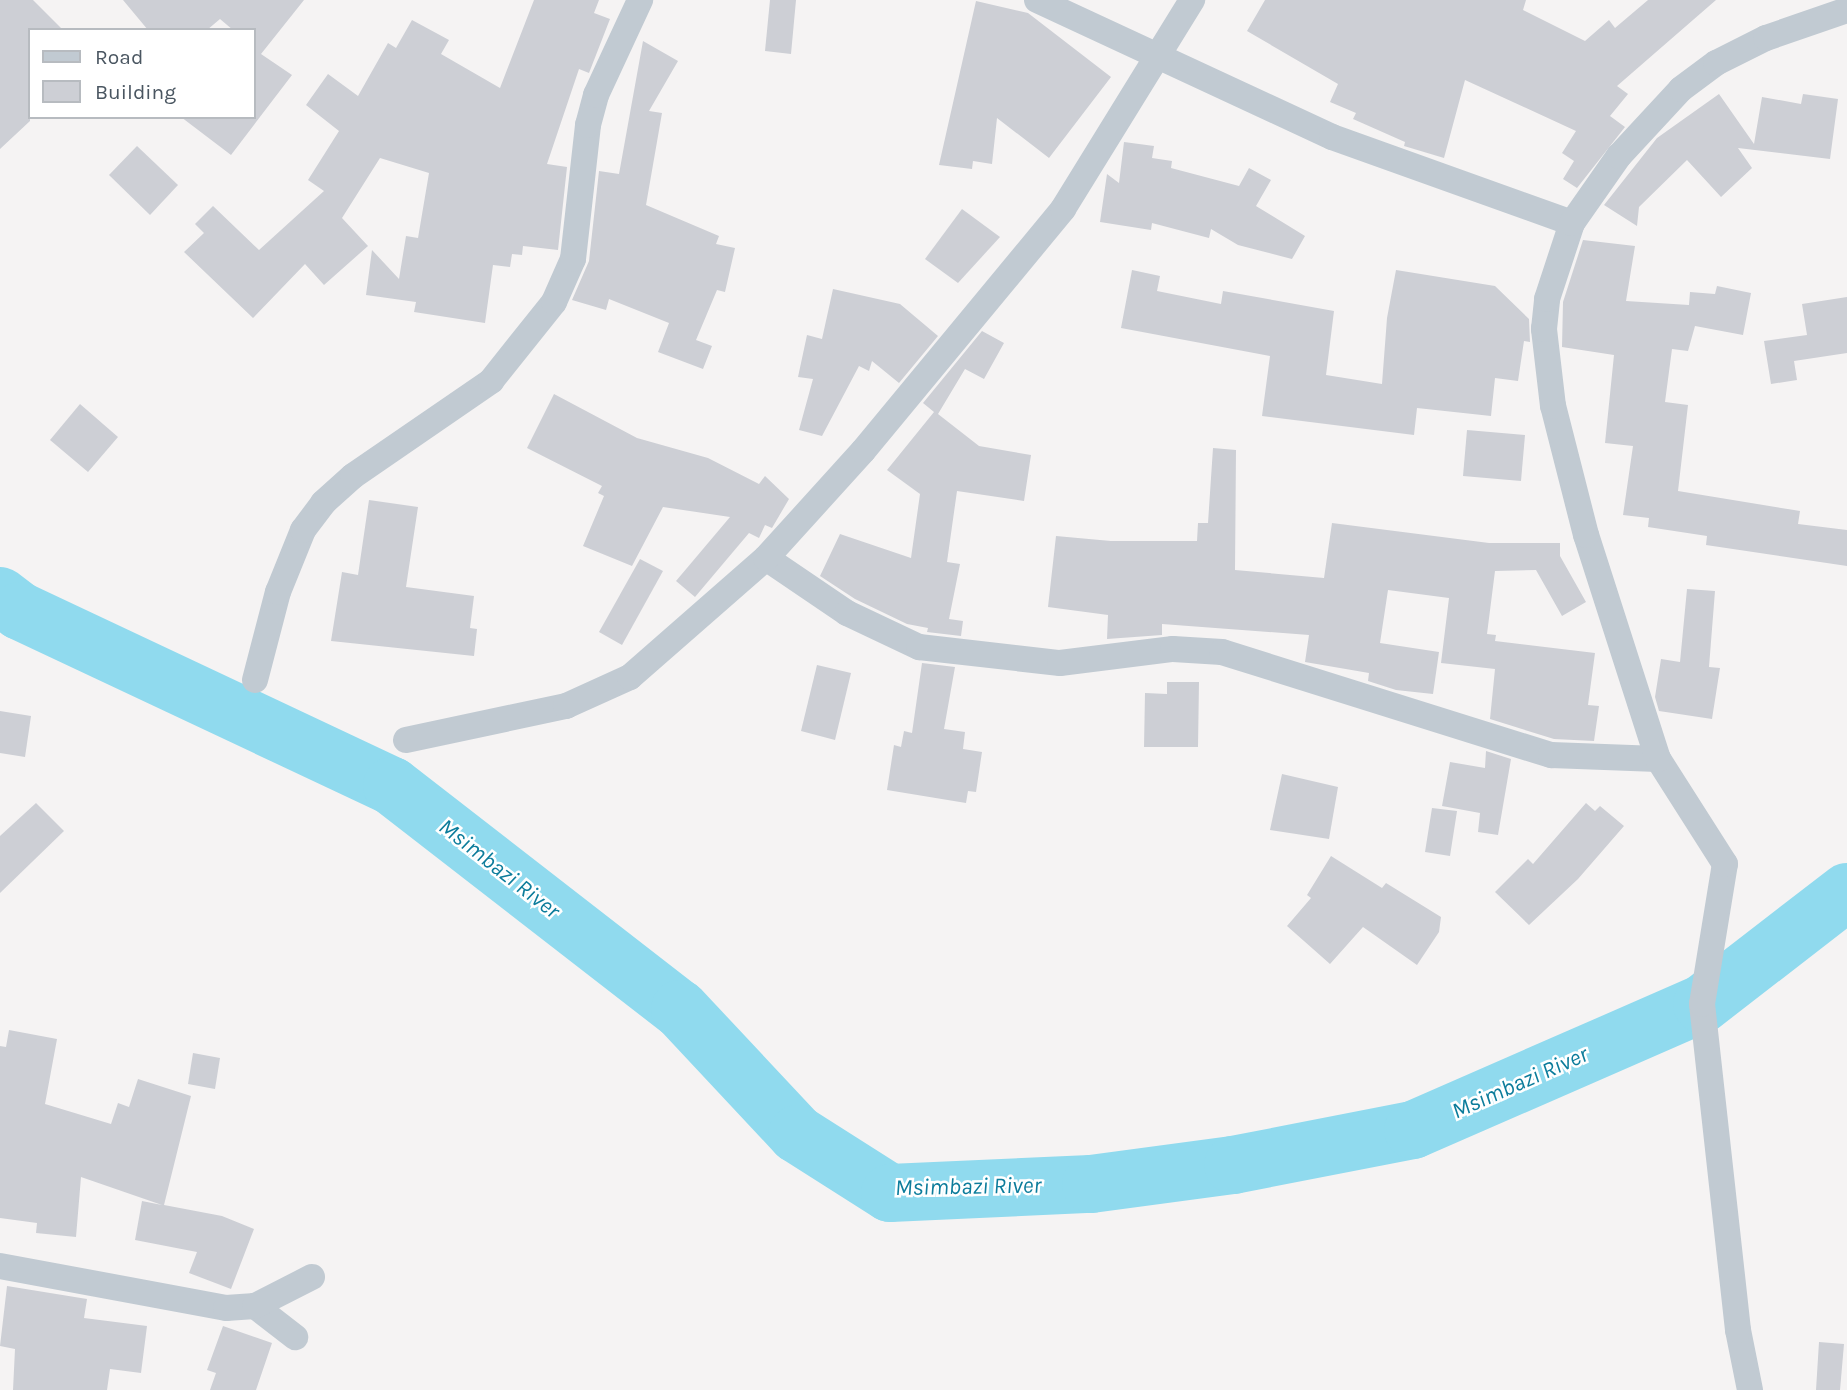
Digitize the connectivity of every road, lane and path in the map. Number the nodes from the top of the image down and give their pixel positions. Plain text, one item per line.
1 (640, 0) edge
2 (1037, 0) edge
3 (1192, 0) edge
4 (1847, 10) edge
5 (1161, 54) junction
6 (1572, 223) junction
7 (766, 558) junction
8 (255, 680) dead end
9 (406, 740) dead end
10 (1658, 759) junction
11 (0, 1266) edge
12 (312, 1276) dead end
13 (255, 1307) junction
14 (295, 1338) dead end
15 (1750, 1390) edge

1 - 8 street
2 - 5 street
3 - 5 street
4 - 6 street
5 - 6 street
5 - 7 street
6 - 10 street
7 - 9 street
7 - 10 street
10 - 15 street
11 - 13 street
12 - 13 street
13 - 14 street

